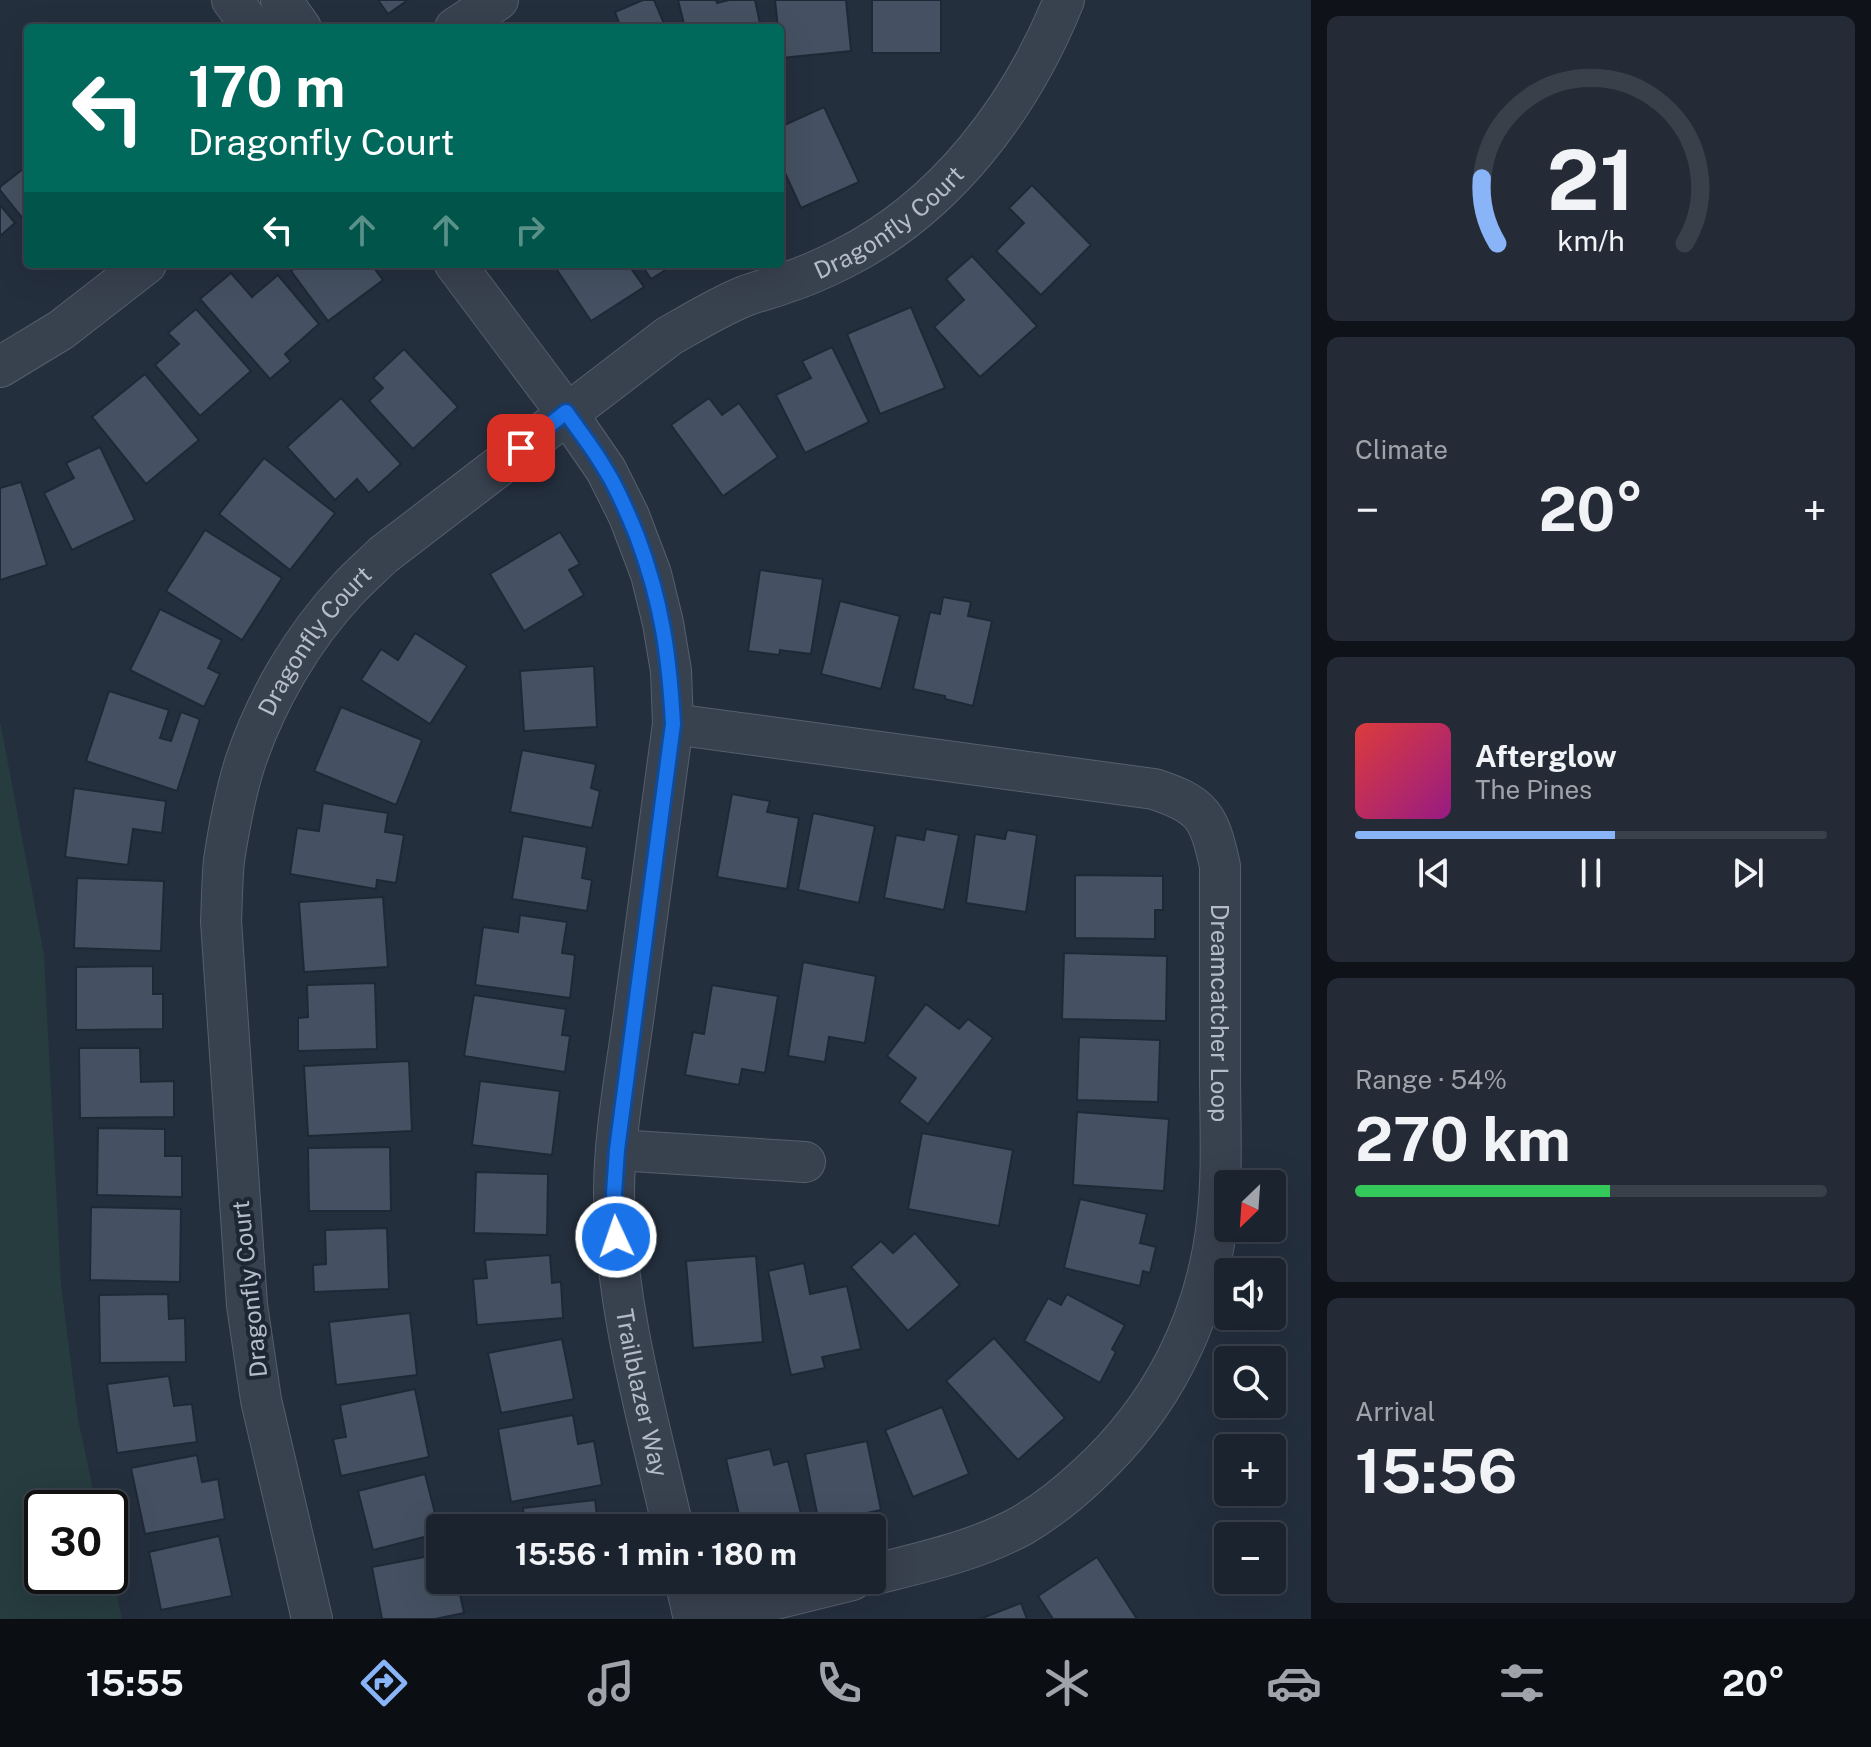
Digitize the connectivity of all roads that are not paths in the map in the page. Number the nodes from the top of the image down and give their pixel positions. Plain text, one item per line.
1 (232, 0) edge
2 (281, 0) edge
3 (498, 0) edge
4 (1064, 0) edge
5 (250, 24) edge
6 (298, 24) edge
7 (461, 24) edge
8 (141, 268) edge
9 (458, 268) edge
10 (0, 367) edge
11 (566, 412) junction
12 (673, 724) junction
13 (617, 1150) junction
14 (805, 1162) dead end
15 (670, 1514) edge
16 (886, 1571) edge
17 (688, 1594) edge
18 (795, 1594) edge
19 (312, 1619) edge
20 (694, 1619) edge

1 - 5 street
2 - 6 street
3 - 7 street
4 - 11 street, Dragonfly Court
8 - 10 street
9 - 11 street, Trailblazer Way
11 - 12 street, Trailblazer Way
11 - 19 street, Dragonfly Court
12 - 13 street, Trailblazer Way
12 - 16 street, Dreamcatcher Loop
13 - 14 street
13 - 15 street, Trailblazer Way
17 - 20 street
18 - 20 street

